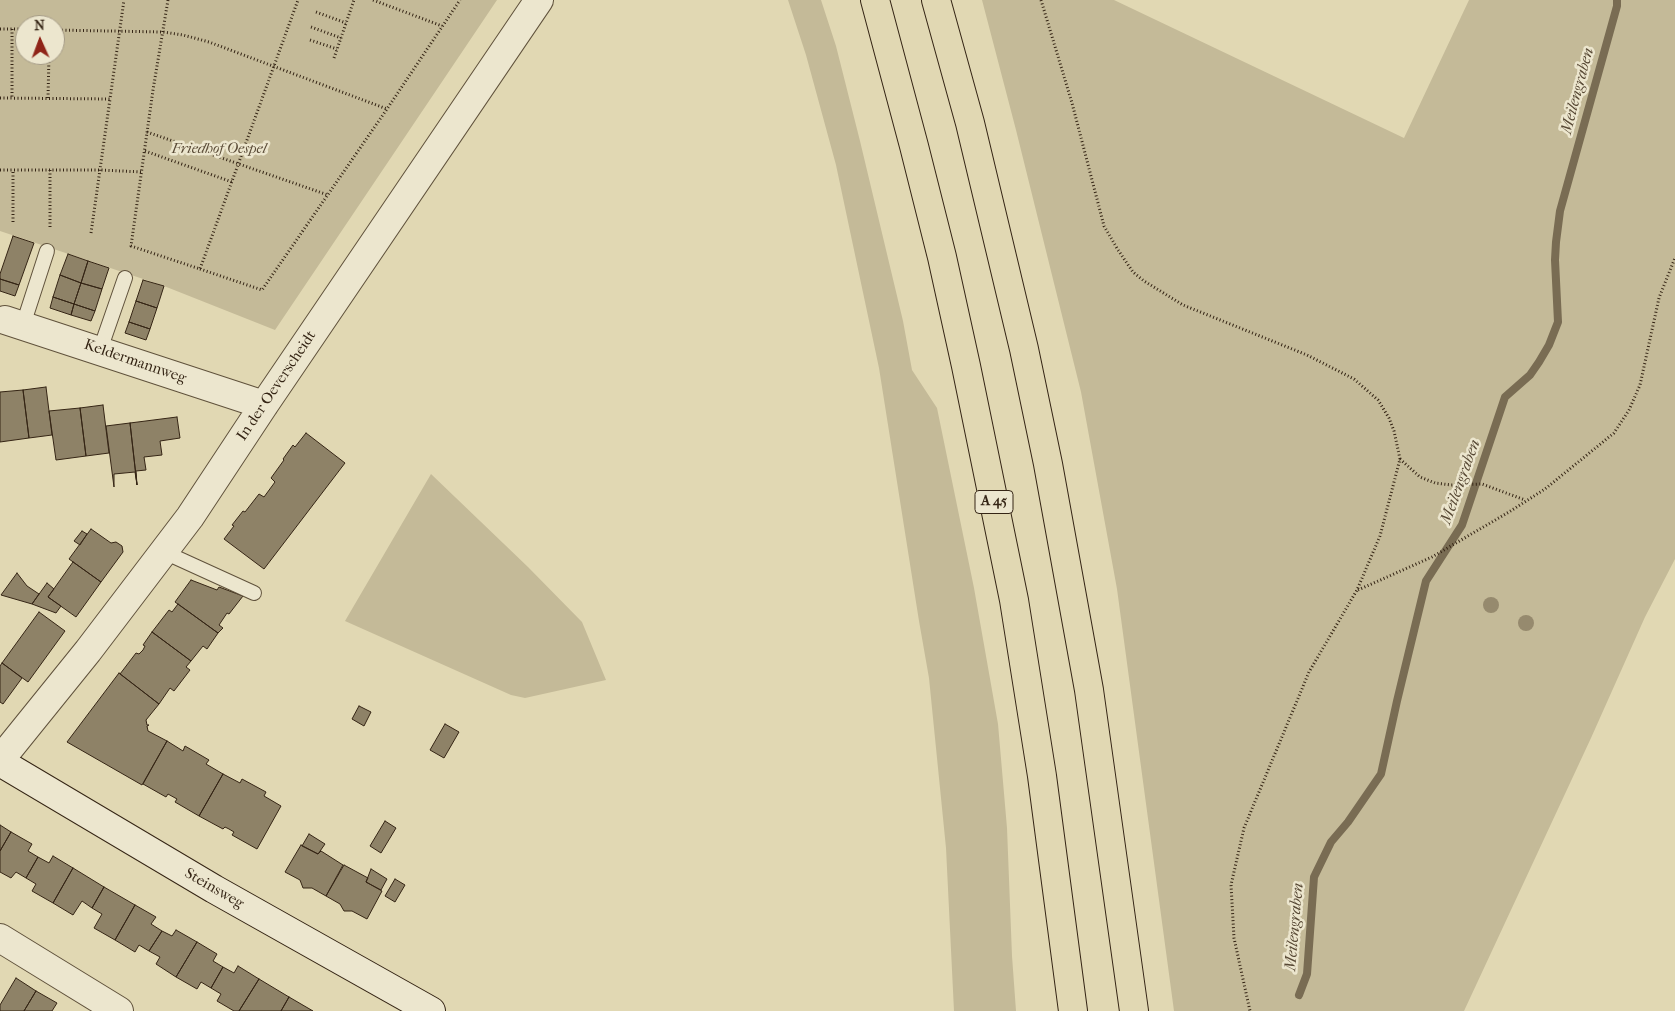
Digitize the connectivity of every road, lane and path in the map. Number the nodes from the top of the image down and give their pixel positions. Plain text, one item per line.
1 (124, 0) edge
2 (168, 0) edge
3 (298, 0) edge
4 (354, 0) edge
5 (373, 0) edge
6 (460, 0) edge
7 (540, 0) edge
8 (875, 0) edge
9 (936, 0) edge
10 (1041, 0) edge
11 (382, 2) edge
12 (316, 12) dead end
13 (346, 23) junction
14 (442, 26) junction
15 (311, 28) dead end
16 (0, 29) edge
17 (12, 29) joint
18 (65, 30) edge
19 (119, 32) junction
20 (163, 32) junction
21 (341, 38) junction
22 (310, 40) dead end
23 (337, 49) junction
24 (334, 58) dead end
25 (49, 65) edge
26 (274, 66) junction
27 (0, 98) edge
28 (12, 98) junction
29 (48, 98) junction
30 (110, 99) junction
31 (387, 109) junction
32 (147, 132) junction
33 (145, 151) junction
34 (238, 165) junction
35 (0, 170) edge
36 (13, 170) junction
37 (50, 170) junction
38 (100, 170) junction
39 (142, 172) junction
40 (232, 182) junction
41 (328, 195) junction
42 (13, 222) dead end
43 (50, 227) dead end
44 (91, 233) dead end
45 (48, 251) dead end
46 (1675, 258) edge
47 (200, 269) junction
48 (125, 278) dead end
49 (14, 322) joint
50 (100, 350) junction
51 (264, 405) junction
52 (1400, 459) junction
53 (1526, 500) junction
54 (164, 552) junction
55 (1357, 590) junction
56 (254, 593) dead end
57 (0, 761) edge
58 (0, 938) edge
59 (119, 1011) edge
60 (431, 1011) edge
61 (1073, 1011) edge
62 (1134, 1011) edge
63 (1250, 1011) edge

1 - 19 path
2 - 20 path
3 - 26 path
4 - 13 path
5 - 11 path
6 - 14 path
7 - 51 street, In der Oeverscheidt
8 - 61 highway, A 45
9 - 62 highway
10 - 52 path
11 - 14 path
12 - 13 path
13 - 21 path
14 - 31 path
15 - 21 path
16 - 17 path
17 - 28 path
18 - 19 path
19 - 20 path
19 - 30 path
20 - 26 path
20 - 32 path
21 - 23 path
22 - 23 path
23 - 24 path
25 - 29 path
26 - 31 path
26 - 34 path
27 - 28 path
28 - 29 path
29 - 30 path
30 - 38 path
31 - 41 path
32 - 33 path
32 - 34 path
33 - 39 path
33 - 40 path
34 - 40 path
34 - 41 path
35 - 36 path
36 - 37 path
36 - 42 path
37 - 38 path
37 - 43 path
38 - 39 path
38 - 44 path
39 - 47 path
40 - 47 path
41 - 47 path
45 - 49 lane
46 - 53 path
48 - 50 lane
49 - 50 street, Keldermannweg
50 - 51 street, Keldermannweg
51 - 54 street, In der Oeverscheidt
52 - 53 path
52 - 55 path
53 - 55 path
54 - 56 lane
54 - 57 street, In der Oeverscheidt
55 - 63 path
57 - 60 street, Steinsweg
58 - 59 street

